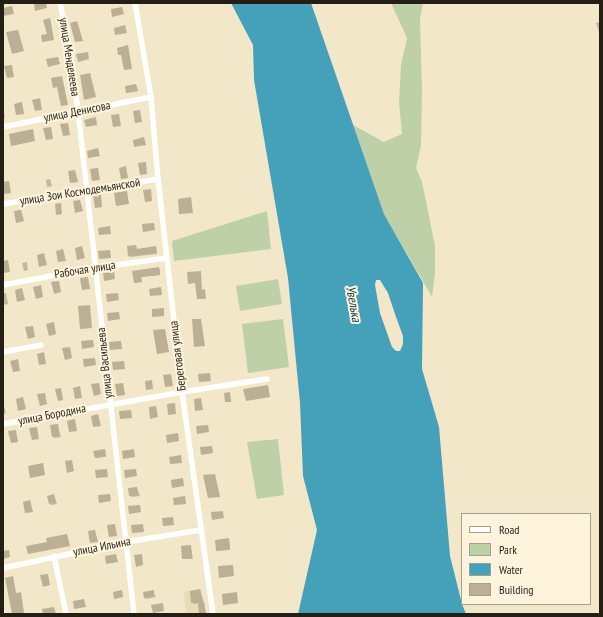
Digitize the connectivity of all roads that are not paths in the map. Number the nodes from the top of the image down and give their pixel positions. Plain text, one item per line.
1 (60, 3) edge
2 (135, 3) edge
3 (151, 98) junction
4 (78, 111) junction
5 (3, 126) edge
6 (158, 179) junction
7 (86, 191) junction
8 (3, 204) edge
9 (167, 258) junction
10 (94, 268) junction
11 (3, 285) edge
12 (41, 345) dead end
13 (3, 352) edge
14 (267, 379) dead end
15 (182, 392) junction
16 (110, 404) junction
17 (3, 424) edge
18 (201, 530) junction
19 (126, 542) junction
20 (54, 556) junction
21 (3, 568) edge
22 (66, 614) edge
23 (134, 614) edge
24 (213, 614) edge

1 - 4 street, улица Менделеева
2 - 3 street
3 - 4 street, улица Денисова
3 - 6 street, Береговая улица
4 - 5 street, улица Денисова
4 - 7 street, улица Васильева
6 - 7 street, улица Зои Космодемьянской
6 - 9 street, Береговая улица
7 - 8 street, улица Зои Космодемьянской
7 - 10 street, улица Васильева
9 - 10 street, Рабочая улица
9 - 15 street, Береговая улица
10 - 11 street, Рабочая улица
10 - 16 street, улица Васильева
12 - 13 street
14 - 15 street, улица Бородина
15 - 16 street, улица Бородина
15 - 18 street, Береговая улица
16 - 17 street, улица Бородина
16 - 19 street, улица Васильева
18 - 19 street, улица Ильина
18 - 24 street, Береговая улица
19 - 20 street, улица Ильина
19 - 23 street, улица Васильева
20 - 21 street, улица Ильина
20 - 22 street

